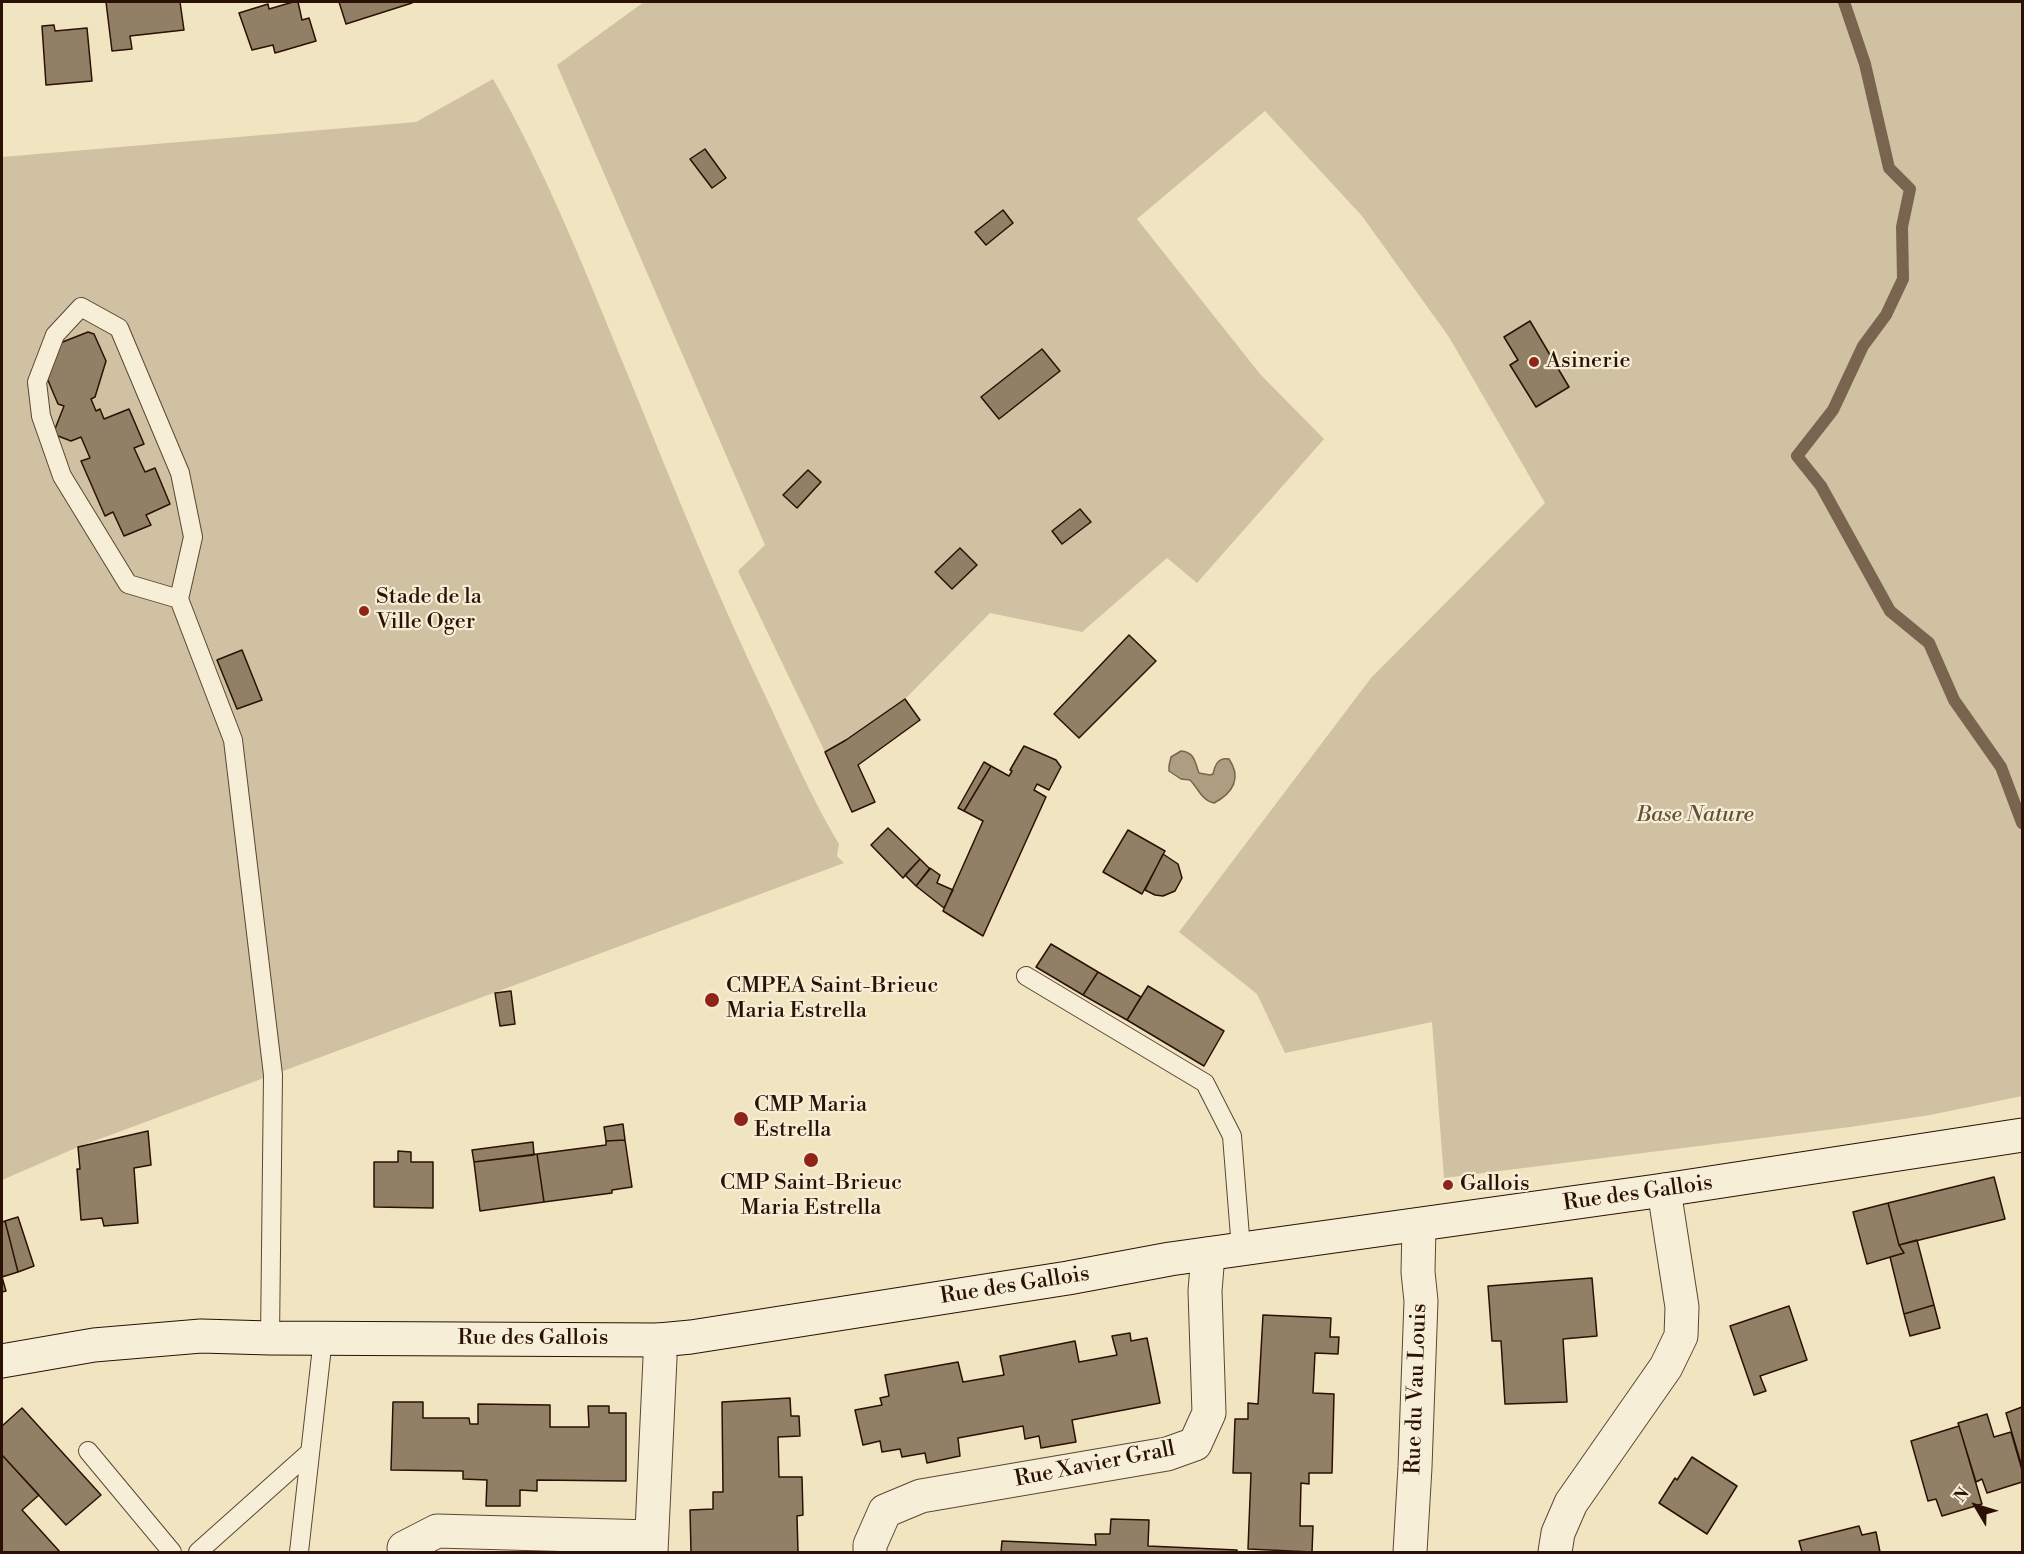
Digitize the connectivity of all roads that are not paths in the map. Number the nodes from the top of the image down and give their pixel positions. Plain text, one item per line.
1 (179, 599) junction
2 (1026, 976) dead end
3 (2022, 1136) edge
4 (1664, 1190) junction
5 (1419, 1224) junction
6 (1241, 1249) junction
7 (1208, 1254) junction
8 (270, 1338) junction
9 (323, 1338) junction
10 (659, 1340) junction
11 (2, 1361) edge
12 (88, 1451) dead end
13 (310, 1452) junction
14 (651, 1545) edge
15 (404, 1548) dead end
16 (172, 1552) edge
17 (198, 1552) edge
18 (299, 1552) edge
19 (870, 1552) edge
20 (1410, 1552) edge
21 (1555, 1552) edge

1 - 1 lane
1 - 8 lane
2 - 6 lane
3 - 4 main road, Rue des Gallois
4 - 5 main road, Rue des Gallois
4 - 21 main road
5 - 6 main road, Rue des Gallois
5 - 20 main road, Rue du Vau Louis
6 - 7 main road, Rue des Gallois
7 - 10 main road, Rue des Gallois
7 - 19 main road, Rue Xavier Grall
8 - 9 main road, Rue des Gallois
8 - 11 main road, Rue des Gallois
9 - 10 main road, Rue des Gallois
9 - 13 lane
10 - 14 main road
12 - 16 lane
13 - 17 lane
13 - 18 lane
14 - 15 main road

